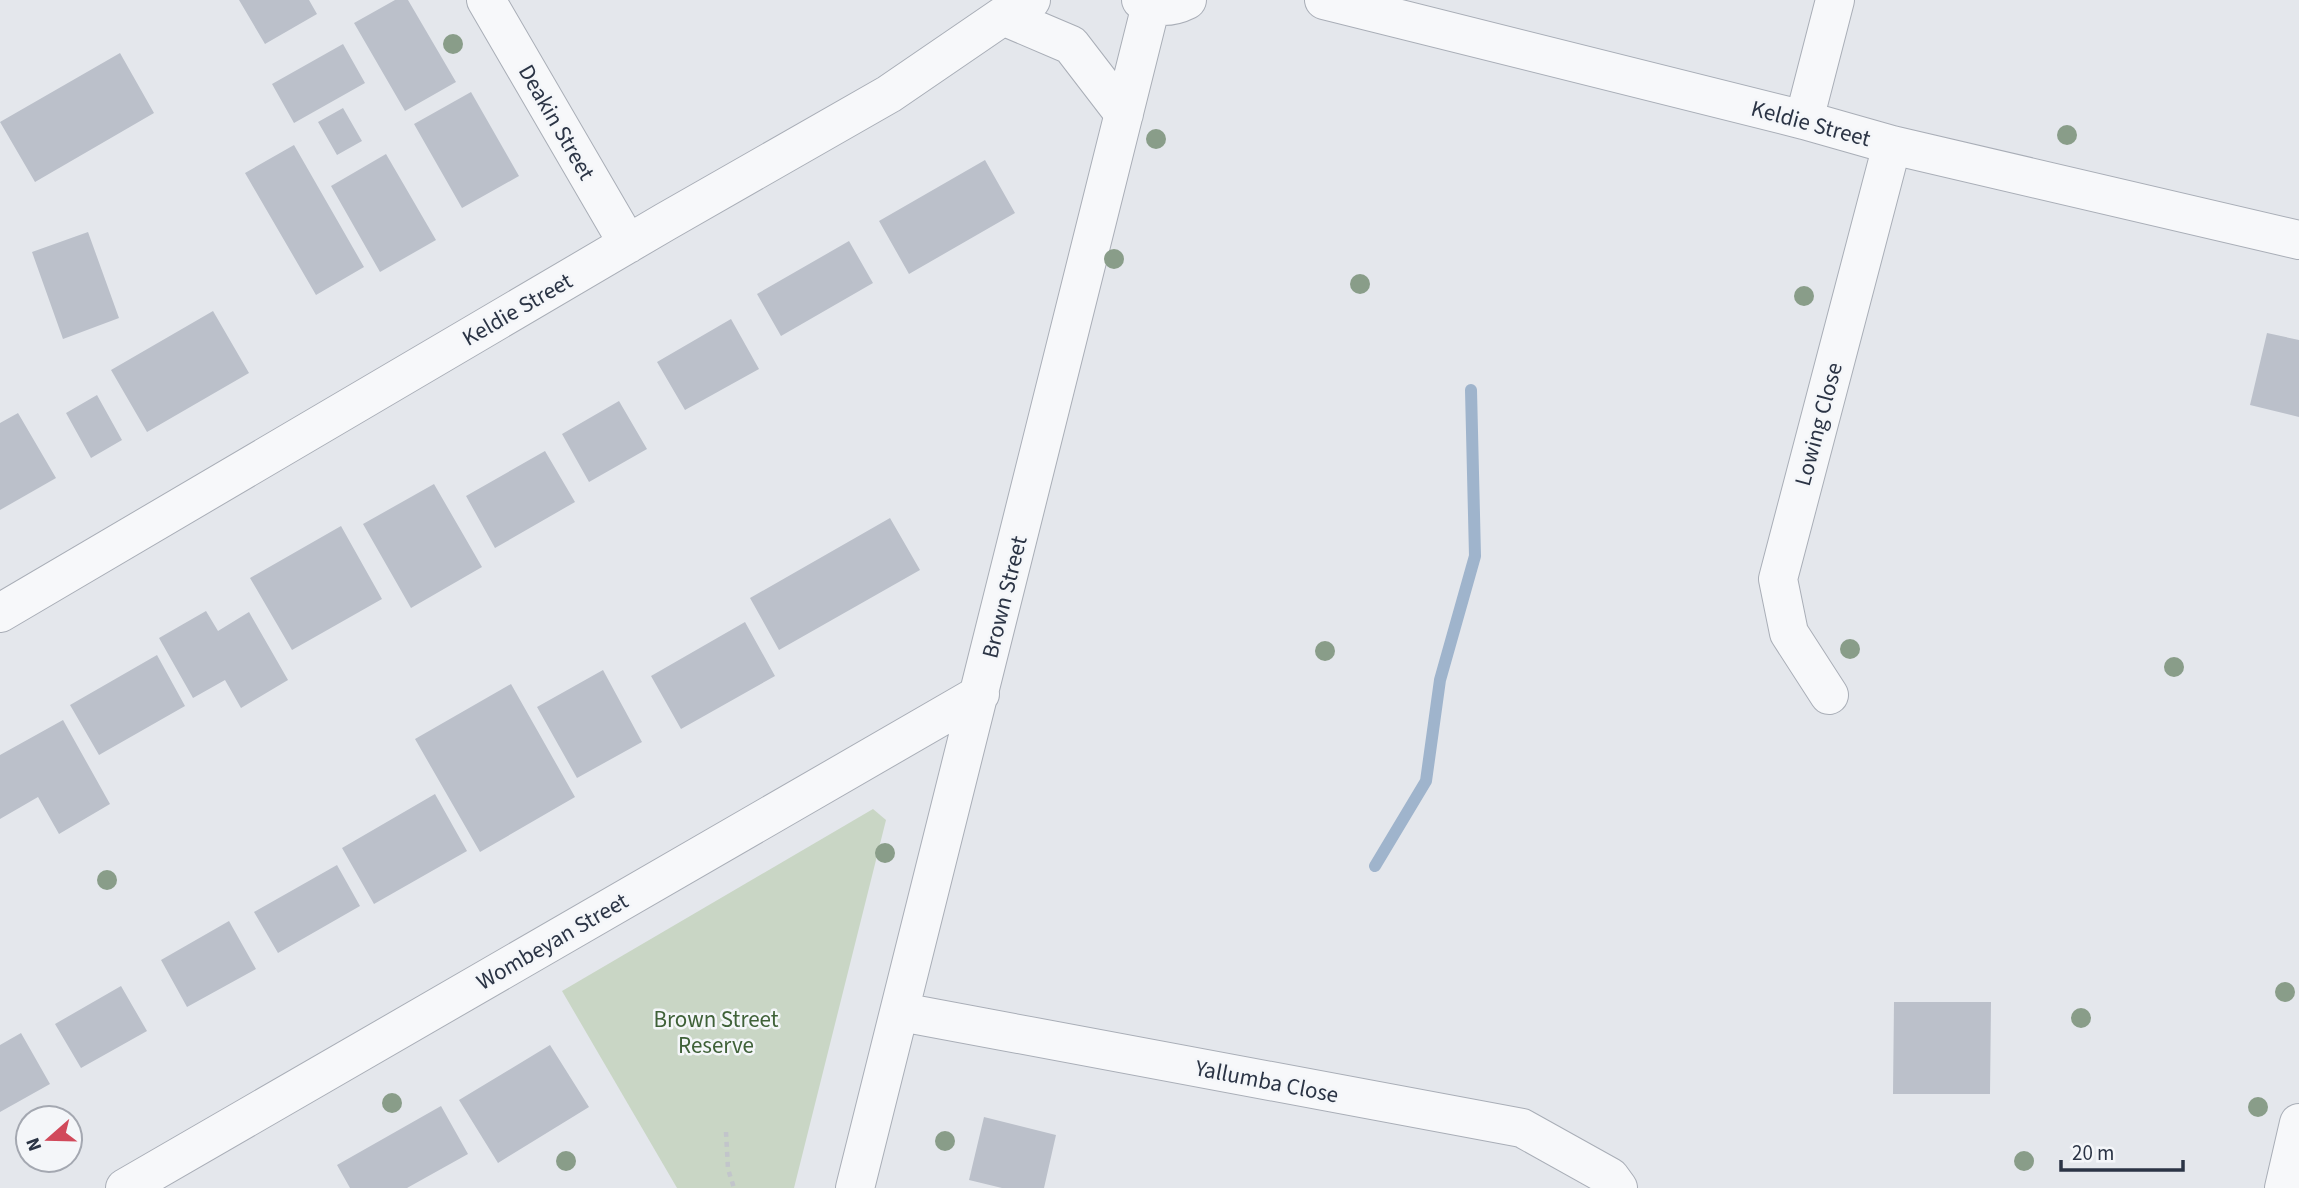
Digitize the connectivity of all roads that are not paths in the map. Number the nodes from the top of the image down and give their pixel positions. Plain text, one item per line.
1 (486, 0) edge
2 (1324, 0) edge
3 (1835, 0) edge
4 (1159, 2) edge
5 (1017, 8) edge
6 (1124, 114) junction
7 (1804, 120) junction
8 (1892, 145) junction
9 (2299, 240) edge
10 (628, 244) junction
11 (0, 613) edge
12 (980, 694) junction
13 (1829, 695) dead end
14 (901, 1012) junction
15 (2299, 1123) edge
16 (125, 1188) edge
17 (855, 1188) edge
18 (1618, 1188) edge
19 (2284, 1188) edge

1 - 10 street, Deakin Street
2 - 7 street, Keldie Street
3 - 7 street
4 - 6 street, Brown Street
5 - 6 street
5 - 10 street, Keldie Street
6 - 12 street, Brown Street
7 - 8 street, Keldie Street
8 - 9 street, Keldie Street
8 - 13 street, Lowing Close
10 - 11 street, Keldie Street
12 - 14 street, Brown Street
12 - 16 street, Wombeyan Street
14 - 17 street, Brown Street
14 - 18 street, Yallumba Close
15 - 19 street

